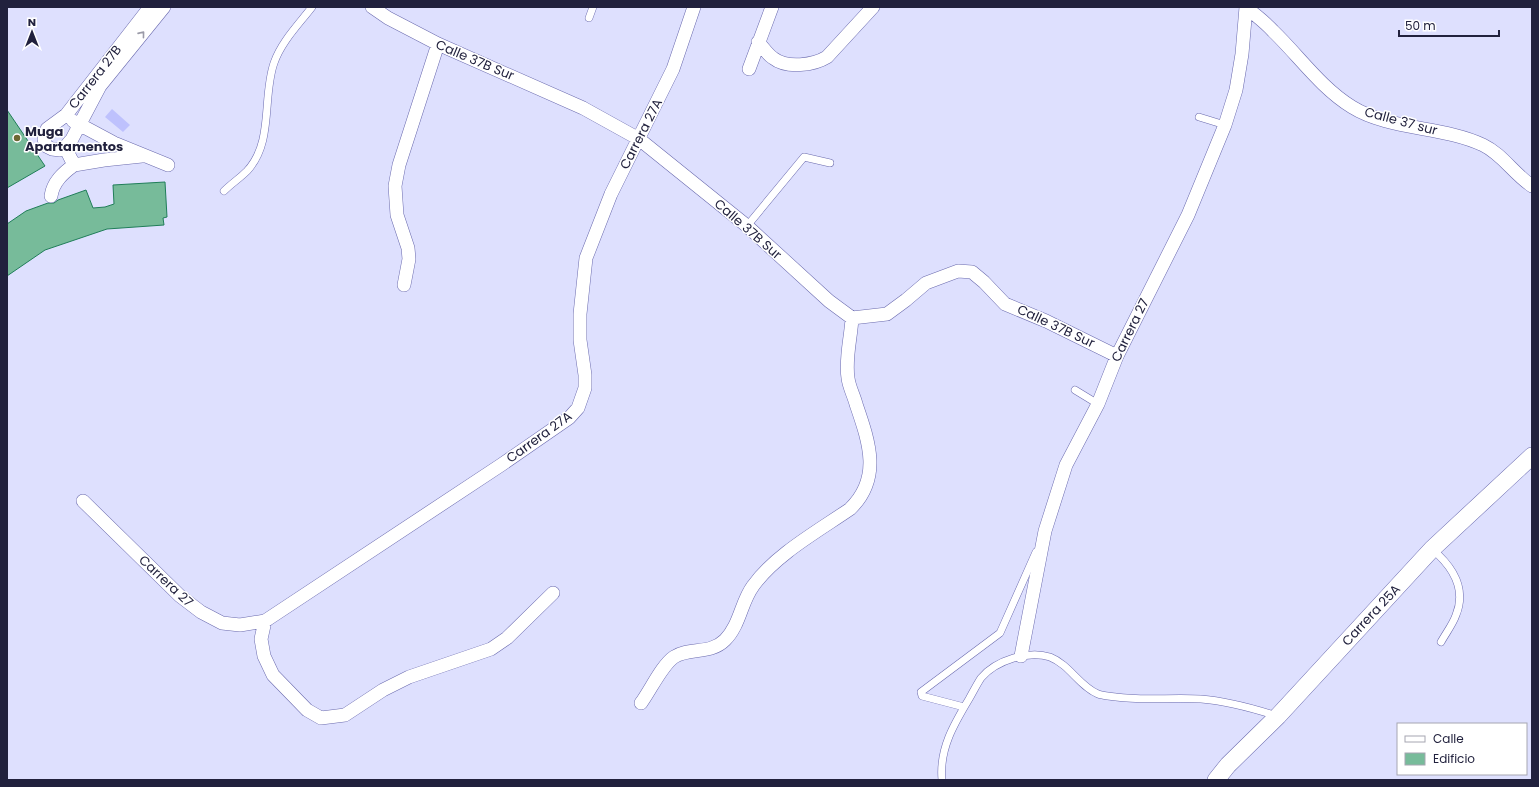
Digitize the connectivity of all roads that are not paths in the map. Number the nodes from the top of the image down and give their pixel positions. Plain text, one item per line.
1 (159, 7) edge
2 (312, 7) edge
3 (372, 7) edge
4 (593, 7) edge
5 (694, 7) edge
6 (772, 7) edge
7 (873, 7) edge
8 (1246, 7) edge
9 (589, 18) dead end
10 (758, 42) junction
11 (438, 44) junction
12 (749, 69) dead end
13 (66, 115) junction
14 (1199, 117) dead end
15 (79, 125) junction
16 (1225, 125) junction
17 (639, 139) junction
18 (65, 147) junction
19 (144, 156) junction
20 (830, 163) dead end
21 (74, 165) junction
22 (168, 165) dead end
23 (1532, 186) edge
24 (224, 191) dead end
25 (51, 196) dead end
26 (747, 226) junction
27 (404, 285) dead end
28 (852, 318) junction
29 (1116, 356) junction
30 (1075, 390) dead end
31 (1098, 404) junction
32 (1532, 456) edge
33 (83, 501) dead end
34 (1045, 531) junction
35 (1432, 550) junction
36 (553, 593) dead end
37 (265, 621) junction
38 (1441, 642) dead end
39 (1022, 656) junction
40 (641, 704) dead end
41 (964, 707) junction
42 (1278, 716) junction
43 (942, 780) edge
44 (1216, 780) edge

1 - 13 street, Carrera 27B
15 -> 1 street, Carrera 27B
2 - 24 lane
3 - 11 street, Calle 37B Sur
4 - 9 lane
5 - 17 street, Carrera 27A
6 - 10 street
7 - 10 street
8 - 16 street, Carrera 27
8 - 23 street, Calle 37 sur
10 - 12 street
11 - 17 street, Calle 37B Sur
11 - 27 street
13 - 15 street
13 - 18 street, Carrera 27B
14 - 16 lane
15 - 18 street, Carrera 27B
15 - 19 street
16 - 29 street, Carrera 27
17 - 26 street, Calle 37B Sur
17 - 37 street, Carrera 27A
18 - 21 street
19 - 21 street
19 - 22 street
20 - 26 lane
21 - 25 street
26 - 28 street, Calle 37B Sur
28 - 29 street, Calle 37B Sur
28 - 40 street
29 - 31 street, Carrera 27
30 - 31 lane
31 - 34 street, Carrera 27
32 - 35 street, Carrera 25A
33 - 37 street, Carrera 27
34 - 39 street, Carrera 27
34 - 41 lane
35 - 38 lane
35 - 42 street, Carrera 25A
36 - 37 street
39 - 41 lane
39 - 42 lane
41 - 43 lane
42 - 44 street, Carrera 25A

